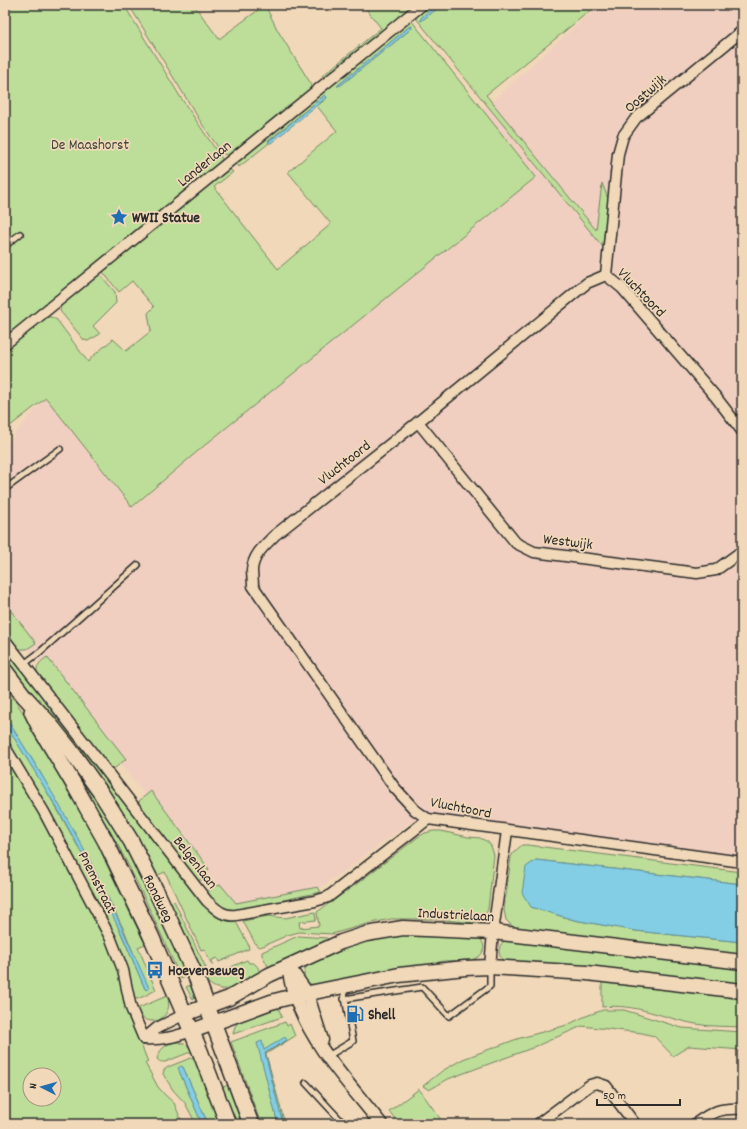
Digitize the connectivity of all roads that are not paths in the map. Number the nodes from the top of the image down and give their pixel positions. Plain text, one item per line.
1 (422, 5) edge
2 (742, 31) edge
3 (20, 234) dead end
4 (5, 246) edge
5 (606, 275) junction
6 (5, 344) edge
7 (418, 422) junction
8 (742, 431) edge
9 (60, 449) dead end
10 (5, 489) edge
11 (742, 551) edge
12 (138, 565) dead end
13 (5, 640) edge
14 (24, 664) junction
15 (5, 671) edge
16 (24, 696) junction
17 (5, 746) edge
18 (428, 819) junction
19 (507, 830) junction
20 (742, 862) edge
21 (493, 932) junction
22 (742, 962) edge
23 (288, 966) junction
24 (490, 967) junction
25 (426, 972) junction
26 (422, 987) junction
27 (742, 991) edge
28 (343, 992) junction
29 (301, 994) junction
30 (207, 1006) junction
31 (185, 1014) junction
32 (214, 1023) junction
33 (192, 1031) junction
34 (144, 1039) junction
35 (328, 1057) junction
36 (306, 1083) dead end
37 (742, 1109) edge
38 (376, 1122) edge
39 (228, 1124) edge
40 (251, 1124) edge
41 (344, 1124) edge
42 (538, 1124) edge
43 (635, 1124) edge
44 (695, 1124) edge

1 - 6 street, Landerlaan
2 - 5 street, Oostwijk
3 - 4 lane
5 - 7 street, Vluchtoord
5 - 8 street, Vluchtoord
7 - 11 street, Westwijk
7 - 18 street, Vluchtoord
9 - 10 lane
12 - 14 lane
13 - 14 street, Belgenlaan
14 - 18 street, Belgenlaan
15 - 16 main road, Rondweg
16 - 30 main road, Rondweg
16 - 31 main road, Rondweg
17 - 34 street, Pnemstraat
18 - 19 street, Vluchtoord
19 - 20 street, Vluchtoord
19 - 21 street, Vluchtoord
21 - 22 main road, Industrielaan
21 - 23 main road, Industrielaan
21 - 24 street, Vluchtoord
23 - 29 street
23 - 30 main road, Industrielaan
24 - 25 main road
24 - 26 lane
24 - 27 main road
25 - 26 lane
25 - 28 main road
26 - 28 lane
28 - 29 main road
28 - 35 lane
29 - 32 main road
29 - 35 street
30 - 31 main road, Industrielaan
30 - 32 main road, Rondweg
31 - 33 main road, Rondweg
31 - 34 street
32 - 33 main road
32 - 40 main road, Rondweg
33 - 34 street
33 - 39 main road, Rondweg
35 - 38 street
36 - 41 lane
37 - 44 street
42 - 43 street

